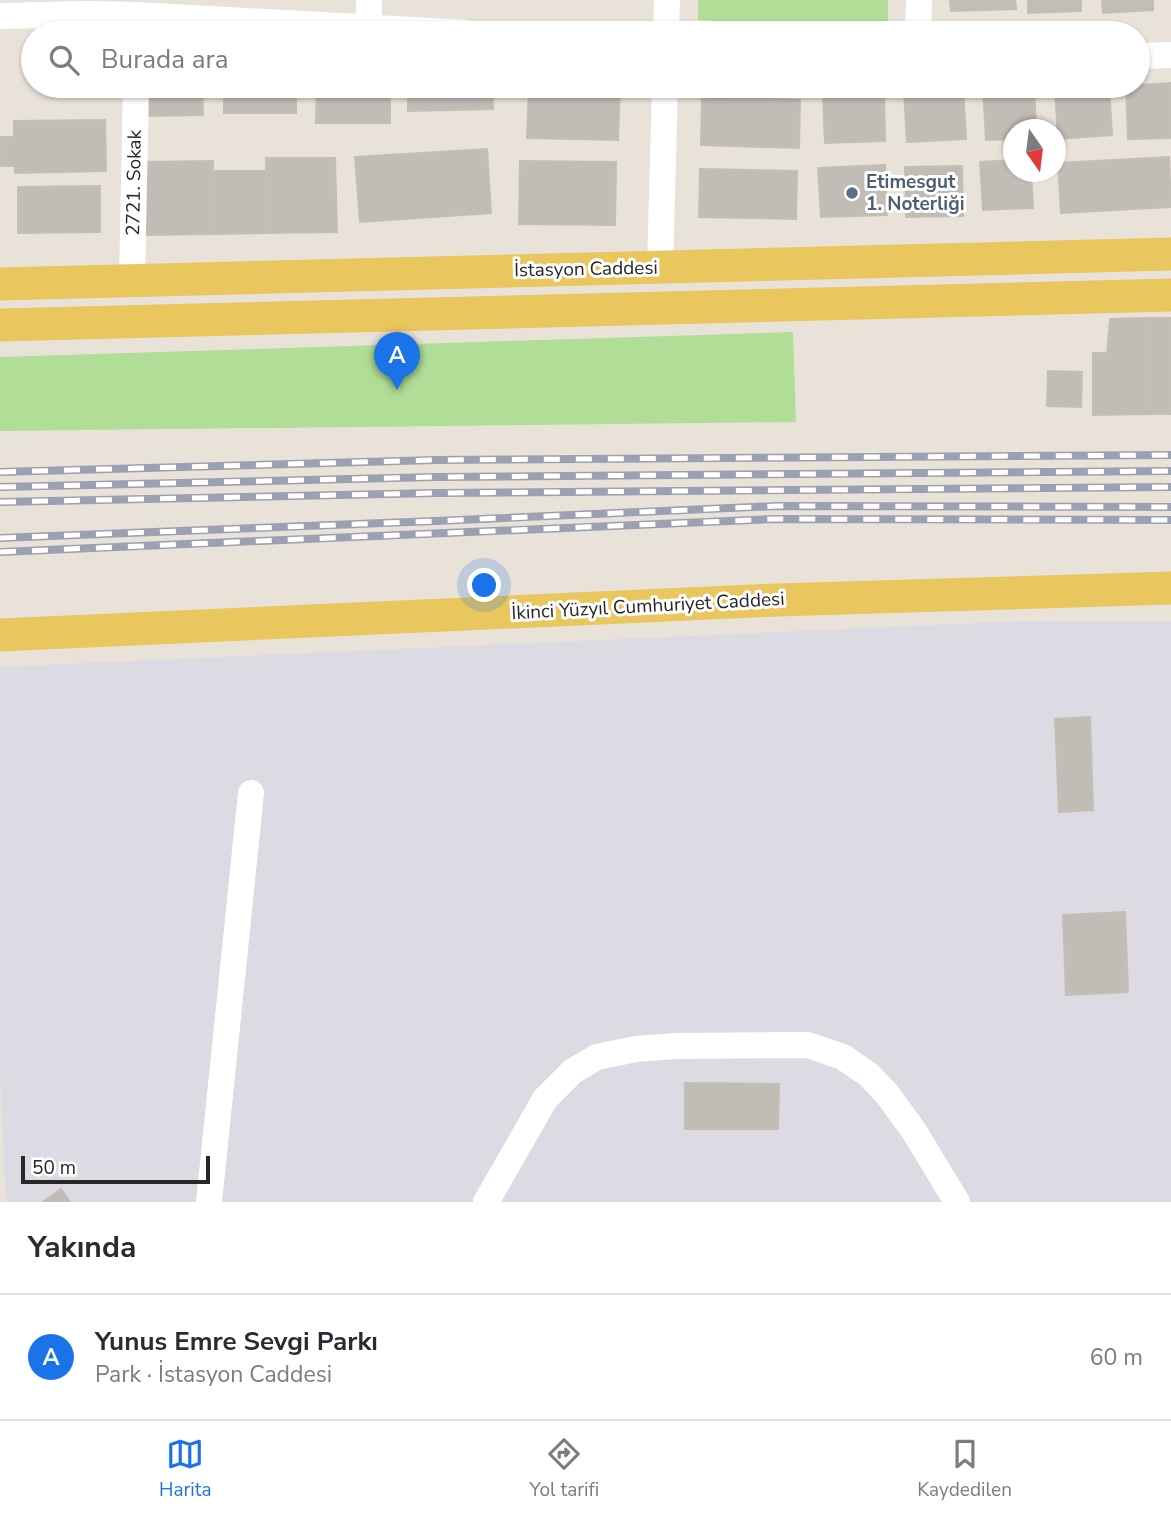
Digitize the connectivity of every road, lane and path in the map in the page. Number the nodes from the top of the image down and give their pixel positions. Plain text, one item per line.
1 (369, 0) edge
2 (667, 0) edge
3 (919, 0) edge
4 (85, 7) edge
5 (0, 16) edge
6 (128, 21) edge
7 (369, 21) edge
8 (666, 21) edge
9 (918, 21) edge
10 (1171, 55) edge
11 (1150, 56) edge
12 (135, 98) edge
13 (665, 98) edge
14 (1171, 254) edge
15 (660, 267) junction
16 (132, 281) junction
17 (0, 284) edge
18 (1171, 295) edge
19 (0, 325) edge
20 (1171, 587) edge
21 (0, 635) edge
22 (251, 793) dead end
23 (209, 1202) edge
24 (486, 1202) edge
25 (957, 1202) edge

1 - 7 street
2 - 8 street
3 - 9 street
4 - 5 street
4 - 6 street
10 - 11 street
12 - 16 street, 2721. Sokak
13 - 15 street
14 - 15 main road, İstasyon Caddesi
15 - 16 main road, İstasyon Caddesi
16 - 17 main road, İstasyon Caddesi
18 - 19 main road
20 - 21 main road, İkinci Yüzyıl Cumhuriyet Caddesi
22 - 23 street
24 - 25 street

